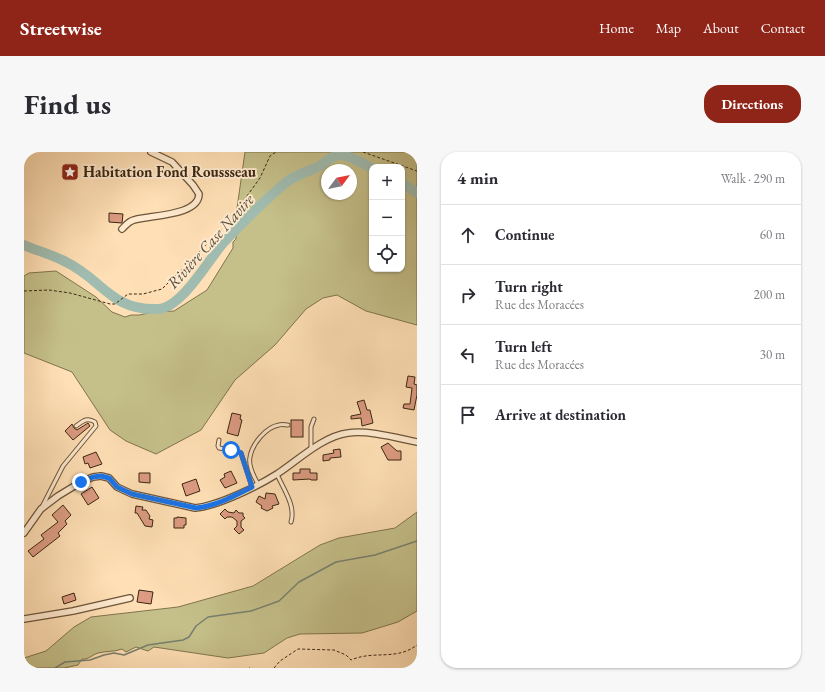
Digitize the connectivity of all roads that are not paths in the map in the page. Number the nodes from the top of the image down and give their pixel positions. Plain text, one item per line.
1 (151, 152) edge
2 (122, 229) dead end
3 (314, 419) dead end
4 (288, 424) dead end
5 (76, 426) dead end
6 (219, 440) dead end
7 (417, 441) edge
8 (310, 450) junction
9 (277, 474) junction
10 (255, 486) junction
11 (41, 509) junction
12 (291, 522) dead end
13 (24, 533) edge
14 (130, 598) dead end
15 (24, 619) edge

1 - 2 street
3 - 8 lane
4 - 10 lane
5 - 11 lane
6 - 10 lane
7 - 8 street
8 - 9 street
9 - 10 street
9 - 12 lane
10 - 11 street
11 - 13 street
14 - 15 street

